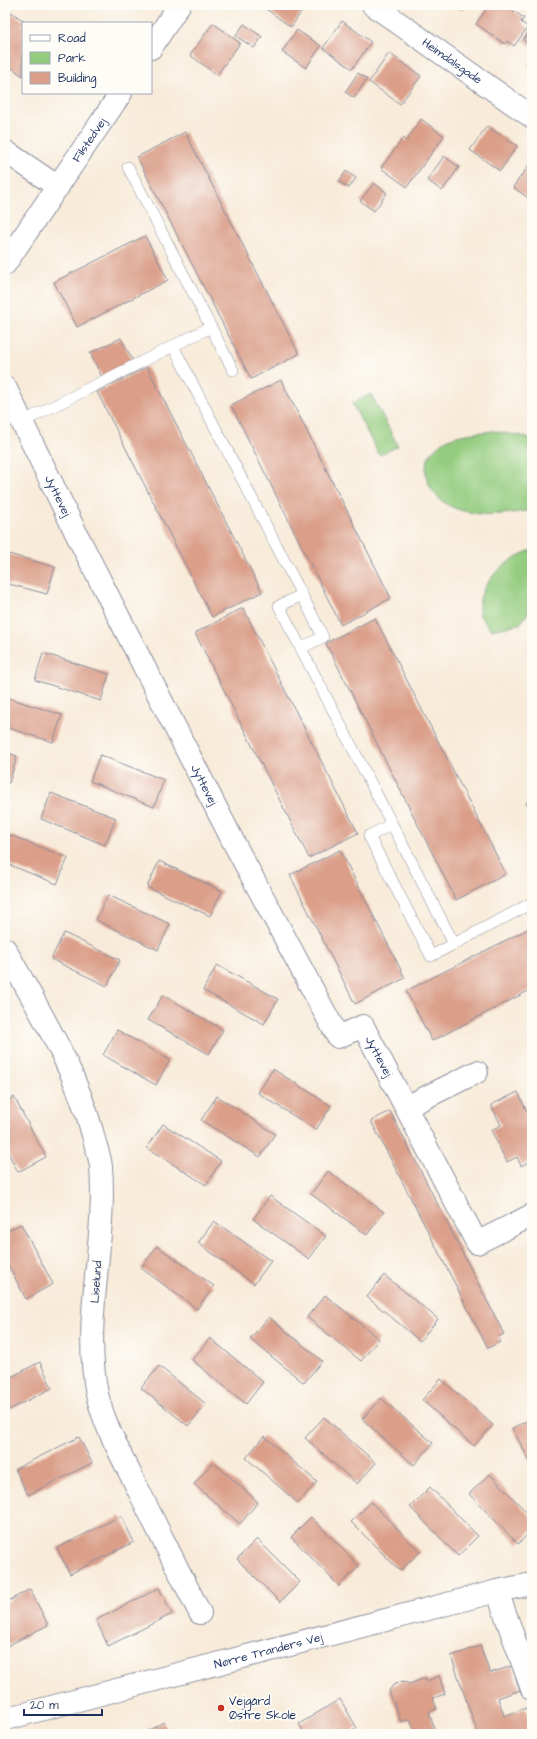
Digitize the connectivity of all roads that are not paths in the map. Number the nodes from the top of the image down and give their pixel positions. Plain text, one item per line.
1 (179, 5) edge
2 (374, 5) edge
3 (152, 46) edge
4 (120, 94) edge
5 (532, 117) edge
6 (5, 151) edge
7 (128, 167) dead end
8 (58, 187) junction
9 (5, 264) edge
10 (211, 327) junction
11 (173, 346) junction
12 (234, 370) dead end
13 (5, 387) edge
14 (22, 422) junction
15 (302, 595) junction
16 (301, 648) junction
17 (392, 824) junction
18 (532, 903) edge
19 (454, 944) junction
20 (5, 949) edge
21 (477, 1072) dead end
22 (406, 1108) junction
23 (532, 1215) edge
24 (532, 1584) edge
25 (497, 1591) junction
26 (200, 1613) dead end
27 (532, 1690) edge
28 (5, 1719) edge

1 - 3 street
2 - 5 street, Heimdalsgade
4 - 8 street, Filstedvej
6 - 8 street
7 - 10 lane
8 - 9 street, Filstedvej
10 - 11 lane
10 - 12 lane
11 - 14 lane
11 - 15 lane
13 - 14 street, Jyttevej
14 - 22 street, Jyttevej
15 - 16 lane
15 - 16 lane
16 - 17 lane
17 - 19 lane
17 - 19 lane
18 - 19 lane
20 - 26 street, Liselund
21 - 22 street
22 - 23 street, Jyttevej
24 - 25 street, Nørre Tranders Vej
25 - 27 street
25 - 28 street, Nørre Tranders Vej

